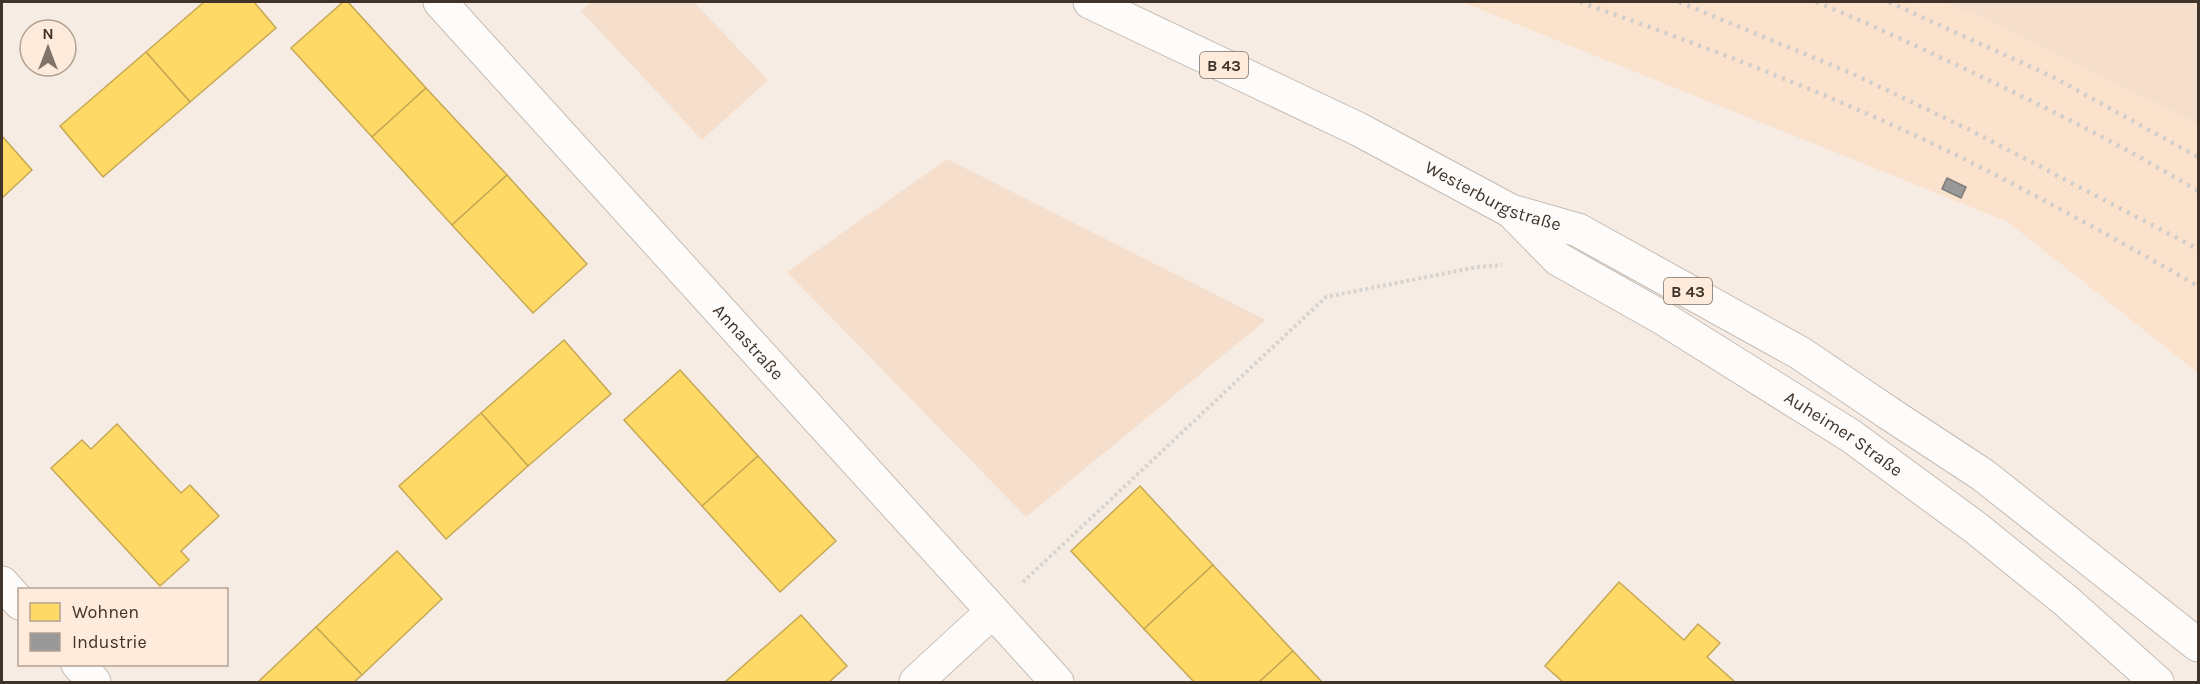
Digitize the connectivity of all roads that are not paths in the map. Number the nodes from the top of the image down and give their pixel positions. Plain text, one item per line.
1 (440, 2) edge
2 (1090, 2) edge
3 (1511, 211) junction
4 (2, 584) edge
5 (18, 601) edge
6 (992, 612) junction
7 (2199, 645) edge
8 (80, 666) edge
9 (94, 682) edge
10 (916, 682) edge
11 (1057, 682) edge
12 (2157, 682) edge

1 - 6 main road, Annastraße
2 - 3 main road, Westerburgstraße / B 43
3 - 7 main road, Westerburgstraße / B 43
3 - 12 main road, Auheimer Straße
4 - 5 main road
6 - 10 main road
6 - 11 main road, Annastraße
8 - 9 main road

